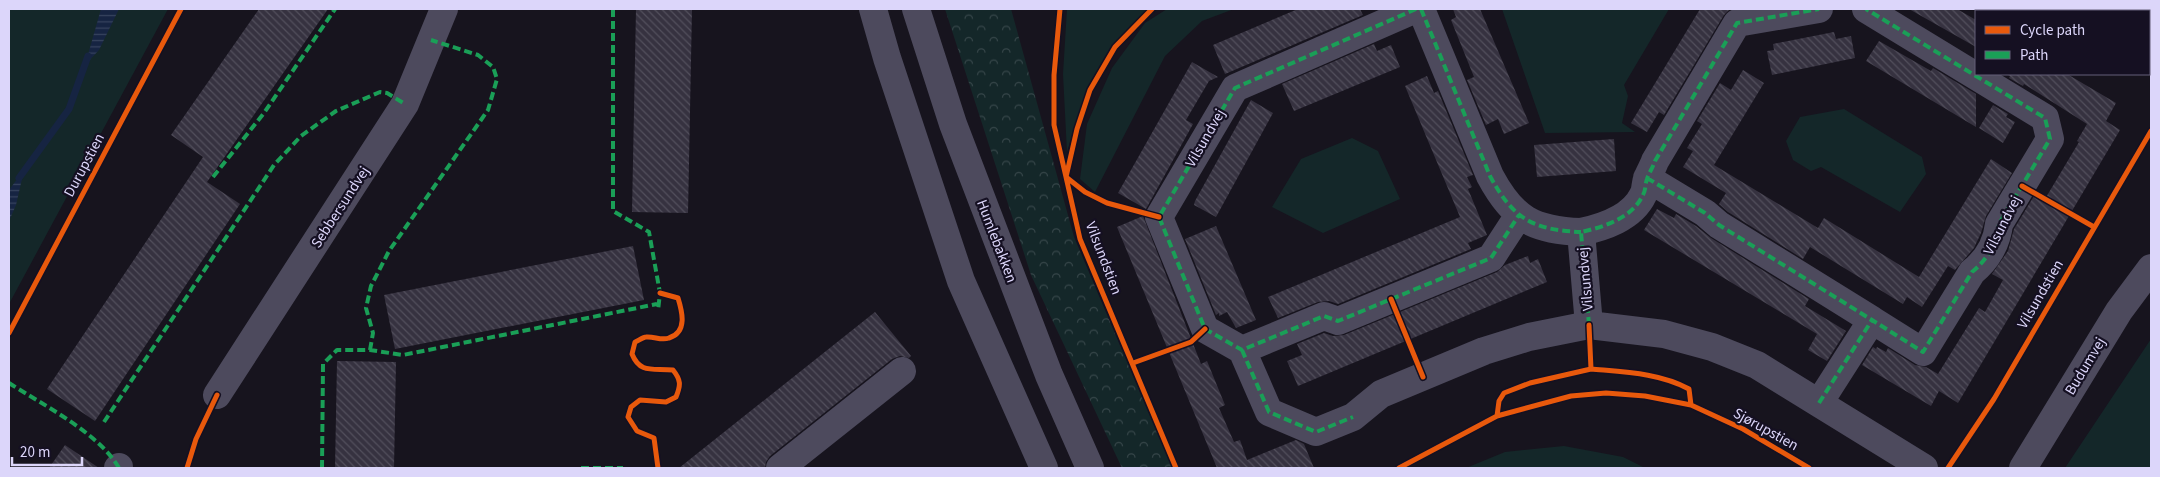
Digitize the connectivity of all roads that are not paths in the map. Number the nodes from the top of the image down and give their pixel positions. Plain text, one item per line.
1 (444, 9) edge
2 (873, 9) edge
3 (916, 9) edge
4 (1416, 9) edge
5 (1421, 9) edge
6 (1819, 9) edge
7 (1866, 9) edge
8 (1647, 178) junction
9 (1519, 214) junction
10 (1581, 232) junction
11 (2151, 268) edge
12 (1872, 320) junction
13 (1589, 325) junction
14 (1242, 350) junction
15 (902, 371) dead end
16 (217, 395) dead end
17 (1819, 403) junction
18 (780, 468) edge
19 (1044, 468) edge
20 (1090, 468) edge
21 (1924, 468) edge
22 (2023, 468) edge

1 - 16 street, Sebbersundvej
2 - 19 street
3 - 20 street, Humlebakken
4 - 14 street, Vilsundvej
5 - 9 street, Vilsundvej
6 - 8 street, Vilsundvej
7 - 12 street, Vilsundvej
8 - 10 street, Vilsundvej
8 - 12 street, Vilsundvej
9 - 10 street, Vilsundvej
9 - 14 street
10 - 13 street, Vilsundvej
11 - 22 street, Budumvej
12 - 17 street
13 - 14 street, Vilsundvej
13 - 17 street, Vilsundvej
15 - 18 street
17 - 21 street, Vilsundvej

